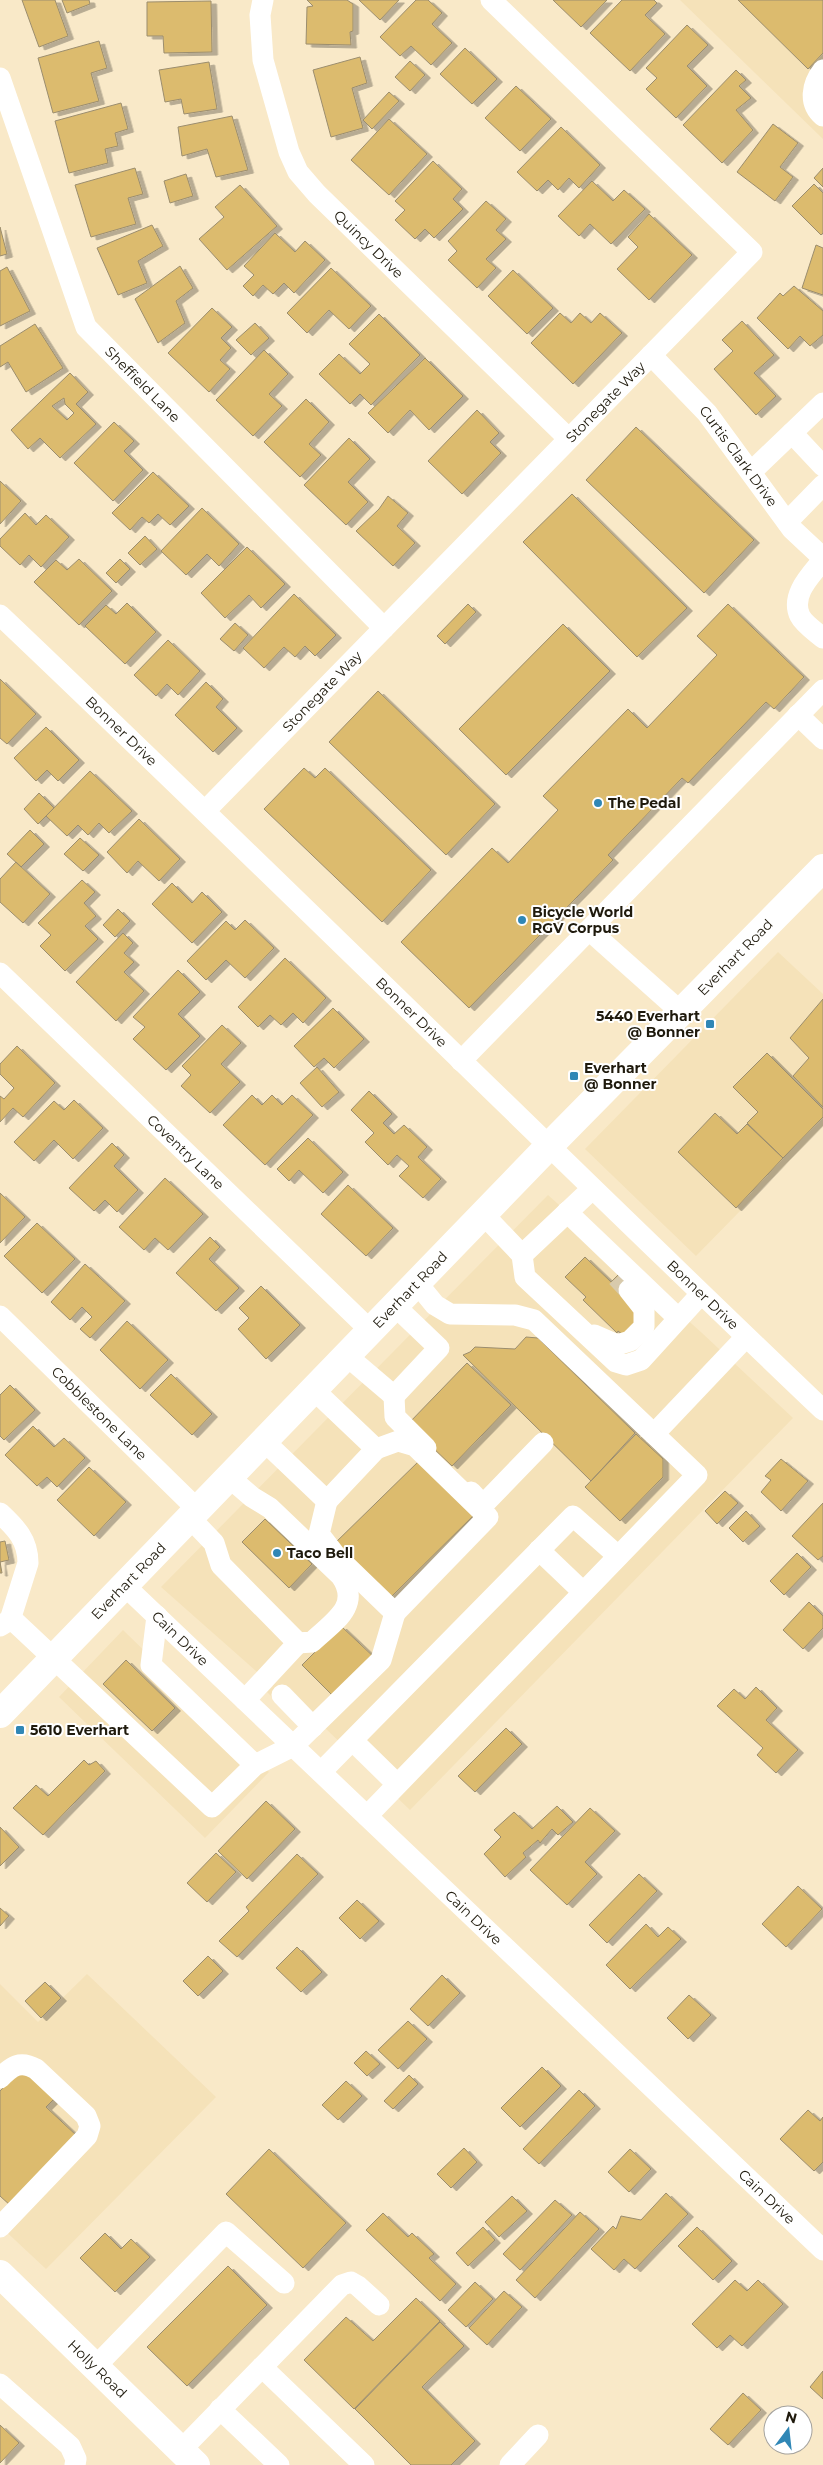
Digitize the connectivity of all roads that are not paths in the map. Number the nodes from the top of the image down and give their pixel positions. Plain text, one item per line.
1 (263, 0) edge
2 (491, 0) edge
3 (823, 70) edge
4 (0, 78) edge
5 (823, 116) edge
6 (651, 355) junction
7 (823, 402) edge
8 (792, 432) junction
9 (568, 438) junction
10 (823, 466) edge
11 (751, 472) junction
12 (823, 485) edge
13 (787, 522) junction
14 (823, 559) edge
15 (0, 615) edge
16 (384, 628) junction
17 (823, 638) edge
18 (823, 690) edge
19 (798, 715) junction
20 (823, 739) edge
21 (206, 810) junction
22 (823, 868) edge
23 (589, 930) junction
24 (0, 973) edge
25 (681, 1012) junction
26 (461, 1061) junction
27 (548, 1147) junction
28 (592, 1189) junction
29 (567, 1212) junction
30 (483, 1214) junction
31 (589, 1234) junction
32 (522, 1255) junction
33 (417, 1283) junction
34 (701, 1294) junction
35 (395, 1306) junction
36 (0, 1316) edge
37 (678, 1318) junction
38 (580, 1328) junction
39 (371, 1331) junction
40 (746, 1337) junction
41 (347, 1356) junction
42 (314, 1390) junction
43 (394, 1396) junction
44 (823, 1410) edge
45 (654, 1434) junction
46 (264, 1441) junction
47 (543, 1442) dead end
48 (376, 1449) junction
49 (230, 1478) junction
50 (326, 1501) junction
51 (0, 1513) edge
52 (194, 1514) junction
53 (539, 1550) junction
54 (618, 1556) junction
55 (125, 1586) junction
56 (583, 1592) junction
57 (395, 1613) junction
58 (157, 1616) junction
59 (5, 1623) edge
60 (298, 1643) junction
61 (53, 1660) junction
62 (282, 1695) dead end
63 (245, 1700) junction
64 (0, 1714) edge
65 (313, 1726) junction
66 (352, 1741) junction
67 (293, 1746) junction
68 (255, 1765) junction
69 (321, 1772) junction
70 (397, 1784) junction
71 (367, 1816) junction
72 (0, 2078) edge
73 (0, 2226) edge
74 (823, 2250) edge
75 (0, 2274) edge
76 (284, 2284) dead end
77 (379, 2305) dead end
78 (95, 2367) junction
79 (262, 2367) junction
80 (0, 2384) edge
81 (220, 2409) junction
82 (538, 2435) dead end
83 (188, 2458) edge
84 (76, 2465) edge
85 (279, 2465) edge
86 (364, 2465) edge
87 (510, 2465) edge

1 - 9 street, Quincy Drive
2 - 6 street, Stonegate Way
3 - 5 street
4 - 16 street, Sheffield Lane
6 - 9 street, Stonegate Way
6 - 11 street, Curtis Clark Drive
7 - 8 street
8 - 10 street
8 - 11 street
9 - 16 street, Stonegate Way
11 - 13 street, Curtis Clark Drive
12 - 13 street
13 - 14 street, Curtis Clark Drive
14 - 17 street
15 - 21 street, Bonner Drive
16 - 21 street, Stonegate Way
18 - 19 street
19 - 20 street
19 - 23 street
21 - 26 street, Bonner Drive
22 - 25 main road, Everhart Road
23 - 25 street
23 - 26 street
24 - 39 street, Coventry Lane
25 - 27 main road, Everhart Road
26 - 27 street, Bonner Drive
27 - 28 street, Bonner Drive
27 - 30 main road, Everhart Road
28 - 29 street
28 - 34 street, Bonner Drive
29 - 31 street
29 - 32 street
30 - 32 street
30 - 33 main road, Everhart Road
31 - 37 street
31 - 38 street
32 - 38 street
33 - 35 main road, Everhart Road
33 - 45 street
34 - 37 street
34 - 40 street, Bonner Drive
35 - 39 main road, Everhart Road
35 - 43 street
36 - 52 street, Cobblestone Lane
37 - 38 street
39 - 41 main road, Everhart Road
40 - 44 street, Bonner Drive
40 - 45 street
41 - 42 main road, Everhart Road
41 - 43 street
42 - 46 main road, Everhart Road
42 - 48 street
43 - 47 street
45 - 54 street
46 - 49 main road, Everhart Road
46 - 50 street
48 - 50 street
48 - 57 street
49 - 52 main road, Everhart Road
49 - 60 street
50 - 57 street
51 - 59 street
52 - 55 main road, Everhart Road
52 - 60 street, Cobblestone Lane
53 - 54 street
53 - 56 street
53 - 66 street
54 - 56 street
55 - 58 street, Cain Drive
55 - 61 main road, Everhart Road
56 - 70 street
57 - 65 street
58 - 63 street, Cain Drive
58 - 68 street
59 - 61 street
60 - 63 street
61 - 64 main road, Everhart Road
61 - 68 street
62 - 65 street
63 - 67 street, Cain Drive
65 - 67 street
66 - 69 street
66 - 70 street
67 - 68 street
67 - 69 street, Cain Drive
69 - 71 street, Cain Drive
70 - 71 street
71 - 74 street, Cain Drive
72 - 73 street
75 - 78 main road, Holly Road
76 - 78 street
77 - 79 street
78 - 83 main road, Holly Road
79 - 81 street
79 - 86 street
80 - 84 street
81 - 83 street
81 - 85 street
82 - 87 street

